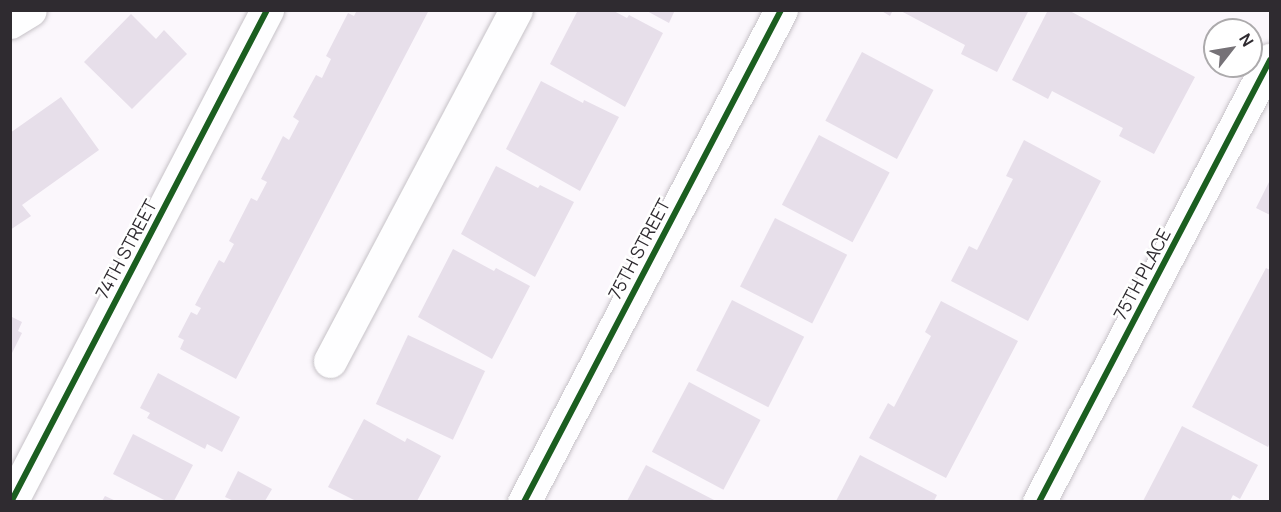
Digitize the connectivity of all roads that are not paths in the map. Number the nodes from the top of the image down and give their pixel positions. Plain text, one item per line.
1 (30, 10) edge
2 (267, 10) edge
3 (516, 10) edge
4 (781, 10) edge
5 (10, 22) edge
6 (1270, 60) edge
7 (330, 361) dead end
8 (11, 501) edge
9 (524, 501) edge
10 (1039, 501) edge

1 - 5 street
2 - 8 street, 74TH STREET
3 - 7 street
4 - 9 street, 75TH STREET
6 - 10 street, 75TH PLACE

